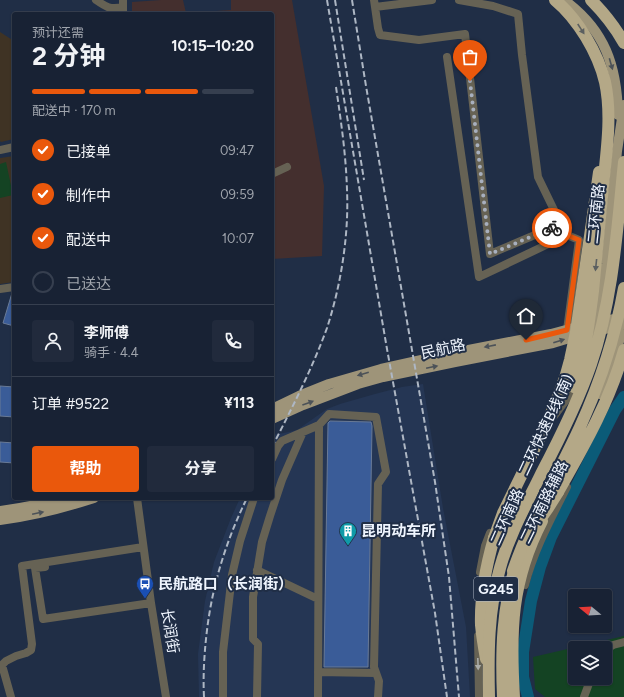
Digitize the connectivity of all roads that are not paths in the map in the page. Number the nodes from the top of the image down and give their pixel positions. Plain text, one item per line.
1 (96, 0) edge
2 (432, 0) edge
3 (459, 0) edge
4 (555, 0) edge
5 (563, 0) edge
6 (591, 0) edge
7 (374, 4) edge
8 (123, 7) edge
9 (624, 43) edge
10 (447, 57) dead end
11 (607, 94) junction
12 (624, 105) edge
13 (12, 147) edge
14 (0, 150) edge
15 (620, 165) edge
16 (287, 167) dead end
17 (274, 173) edge
18 (559, 222) junction
19 (567, 235) junction
20 (12, 287) edge
21 (624, 288) edge
22 (0, 289) edge
23 (624, 322) edge
24 (595, 327) junction
25 (567, 330) junction
26 (624, 350) edge
27 (274, 407) edge
28 (274, 418) edge
29 (319, 425) junction
30 (303, 432) junction
31 (275, 443) edge
32 (558, 492) junction
33 (58, 500) edge
34 (87, 500) edge
35 (137, 500) edge
36 (253, 500) edge
37 (0, 511) edge
38 (0, 520) edge
39 (143, 547) junction
40 (124, 550) junction
41 (504, 555) junction
42 (257, 570) junction
43 (513, 571) junction
44 (318, 599) junction
45 (151, 603) junction
46 (503, 641) junction
47 (624, 642) edge
48 (612, 646) edge
49 (318, 672) junction
50 (376, 673) junction
51 (588, 685) edge
52 (11, 697) edge
53 (166, 697) edge
54 (223, 697) edge
55 (257, 697) edge
56 (318, 697) edge
57 (378, 697) edge
58 (479, 697) edge
59 (490, 697) edge
60 (502, 697) edge
61 (512, 697) edge
62 (519, 697) edge
63 (584, 697) edge

1 - 8 street
2 - 7 street
3 - 18 street
4 -> 11 highway, bridge
5 -> 15 main road, G245
6 - 9 highway
7 - 18 street
10 - 19 street
11 -> 41 highway, bridge
11 - 59 highway, bridge
12 - 15 main road
13 - 14 street
15 - 24 main road, 二环南路 / G245
15 - 41 highway, 二环快速B线(南), bridge
16 - 17 street
18 - 19 street
19 - 25 street
20 - 22 street
21 - 43 highway, bridge
23 - 24 main road, 民航路
23 - 60 main road, 二环南路 / G245
23 - 62 street, 二环南路辅路
24 - 25 main road, 民航路
28 -> 24 main road, 民航路
24 -> 58 street
24 - 59 main road, 二环南路 / G245
25 -> 27 main road, 民航路
26 - 32 highway, bridge
29 - 30 street
29 - 44 street
29 - 50 street
30 - 31 street
30 - 42 street
32 - 43 highway, bridge
32 - 61 highway
33 - 37 main road
38 -> 34 main road
35 - 39 street, 长润街
36 - 54 street
39 - 40 street
39 - 45 street, 长润街
40 - 45 street
40 - 52 street
41 - 59 highway, 二环快速B线(南), bridge
42 - 44 street
42 - 55 street
43 - 46 highway
44 - 49 street
45 - 53 street, 长润街
46 - 60 highway
46 - 61 highway
47 - 48 street
49 - 50 street
49 - 56 street
50 - 57 street
51 - 63 street

